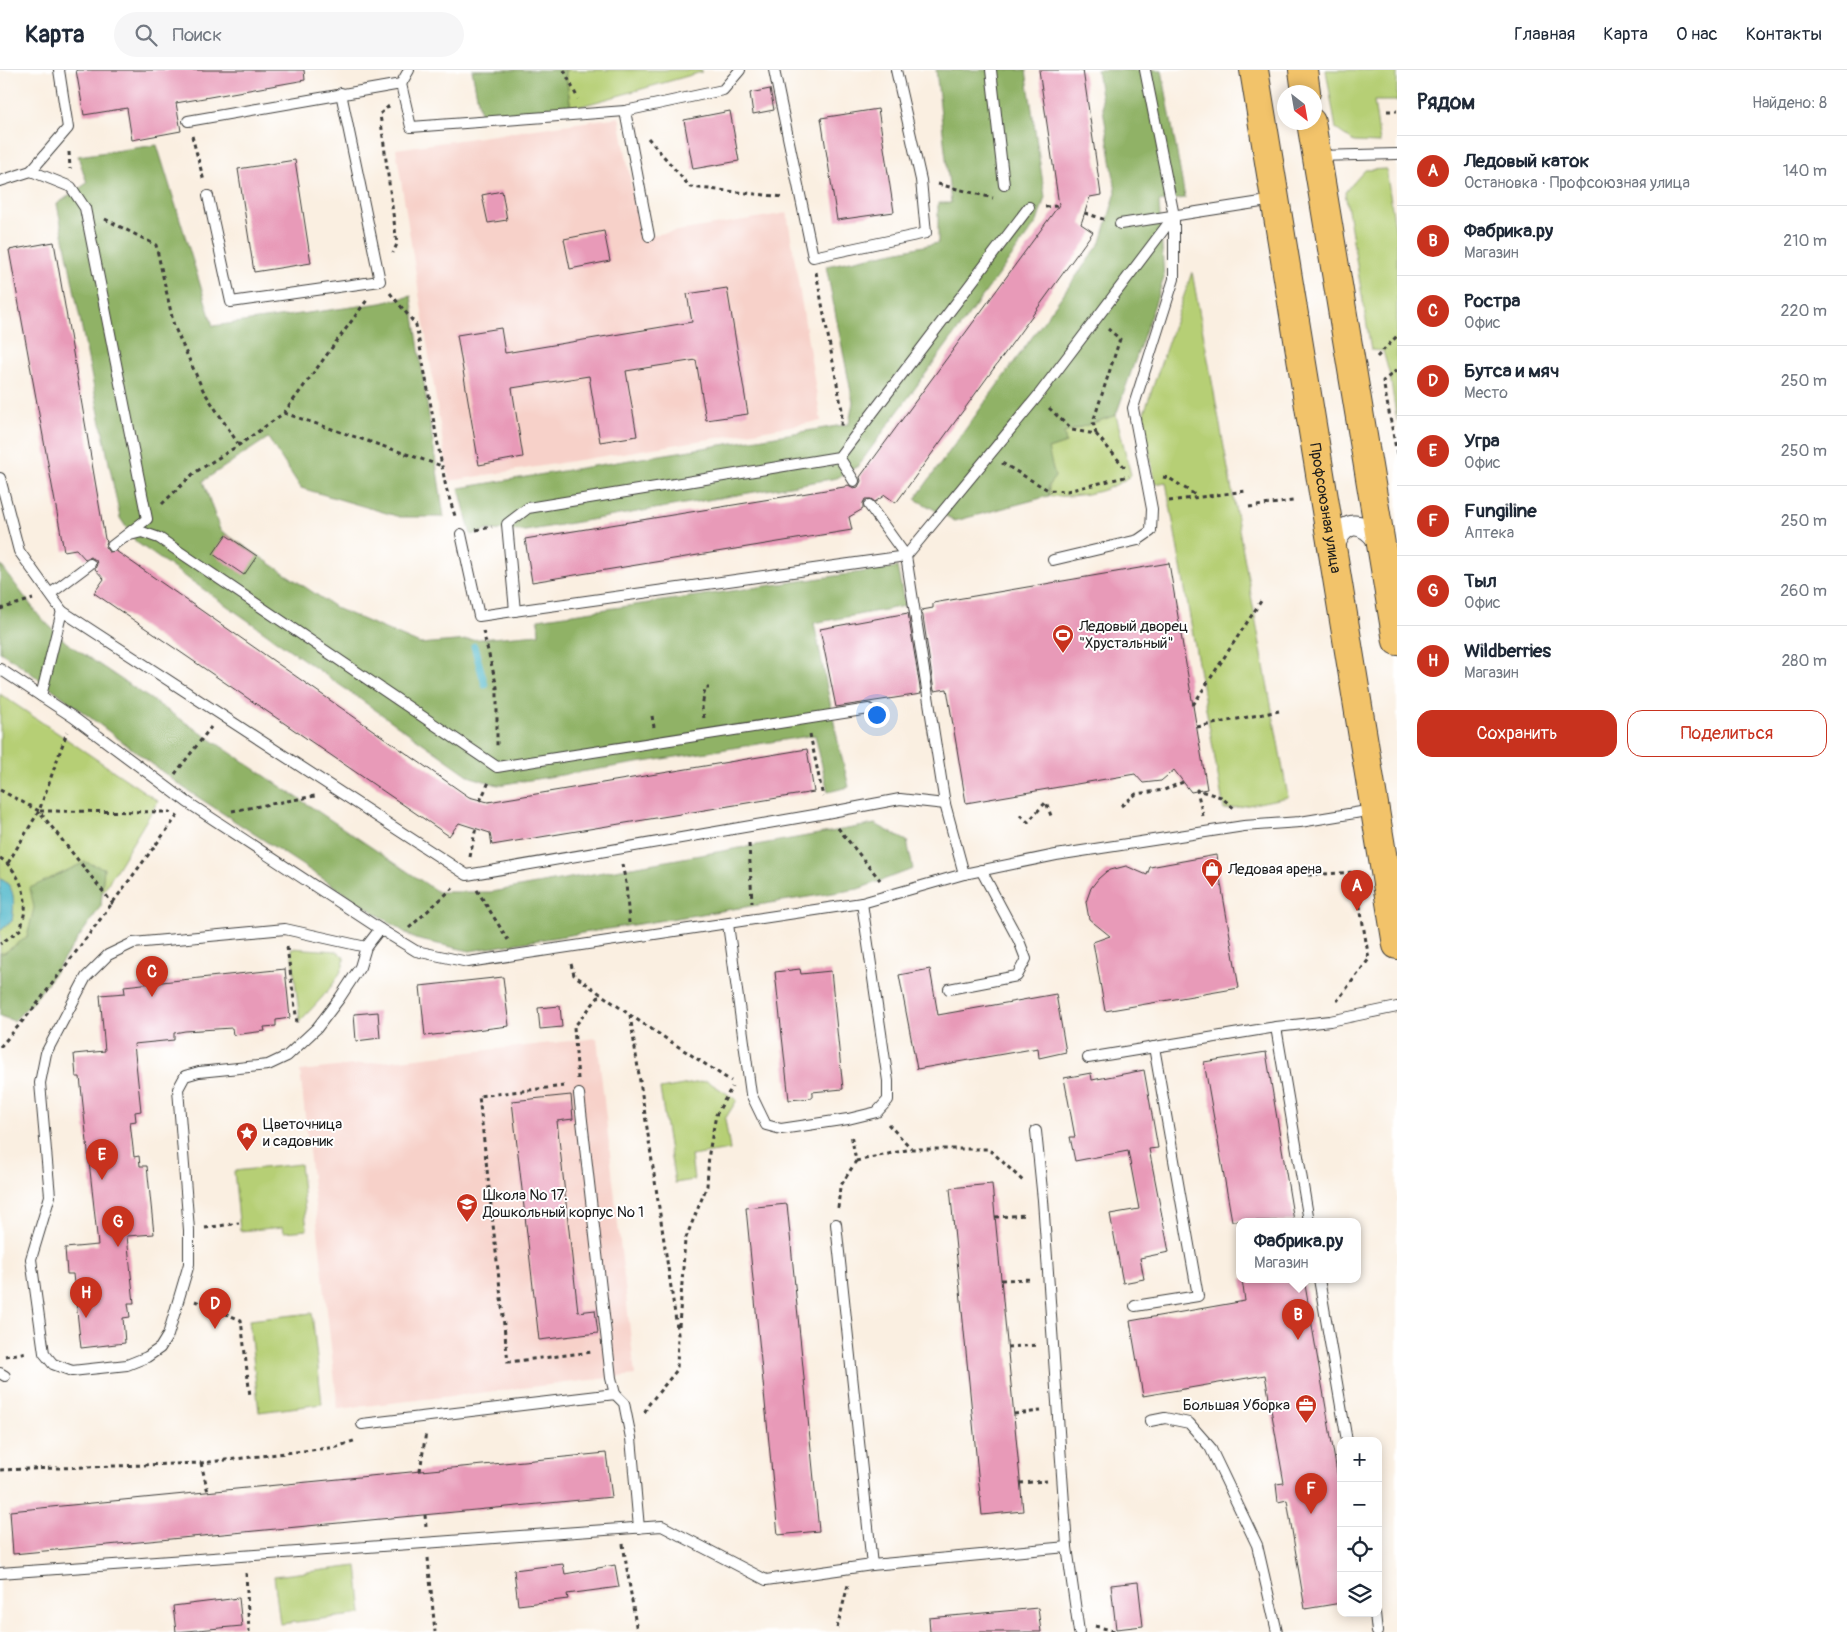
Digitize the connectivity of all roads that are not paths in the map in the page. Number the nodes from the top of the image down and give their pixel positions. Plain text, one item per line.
1 (59, 70) edge
2 (408, 70) edge
3 (740, 70) edge
4 (774, 70) edge
5 (896, 70) edge
6 (991, 70) edge
7 (1145, 70) edge
8 (1254, 70) edge
9 (1303, 70) edge
10 (1305, 85) edge
11 (402, 89) junction
12 (341, 93) junction
13 (625, 111) junction
14 (188, 121) road end
15 (1312, 130) edge
16 (1397, 154) edge
17 (1316, 156) junction
18 (31, 171) junction
19 (0, 181) edge
20 (1004, 184) dead end
21 (208, 196) road end
22 (1275, 200) junction
23 (1029, 207) road end
24 (1174, 216) junction
25 (1120, 224) dead end
26 (649, 236) dead end
27 (839, 457) junction
28 (0, 478) edge
29 (854, 481) dead end
30 (869, 505) dead end
31 (461, 534) road end
32 (126, 536) junction
33 (112, 546) dead end
34 (1382, 546) junction
35 (1333, 553) junction
36 (906, 556) junction
37 (1053, 560) dead end
38 (90, 564) dead end
39 (50, 594) junction
40 (515, 611) junction
41 (62, 612) junction
42 (1397, 641) edge
43 (0, 669) edge
44 (41, 696) junction
45 (869, 708) dead end
46 (945, 804) junction
47 (1374, 810) junction
48 (981, 870) junction
49 (964, 874) junction
50 (862, 903) junction
51 (728, 924) junction
52 (380, 929) junction
53 (1397, 945) edge
54 (366, 947) junction
55 (949, 989) dead end
56 (1397, 1007) edge
57 (1276, 1026) junction
58 (1154, 1047) junction
59 (1088, 1058) dead end
60 (579, 1089) road end
61 (1036, 1131) dead end
62 (1308, 1218) edge
63 (836, 1224) road end
64 (1320, 1283) edge
65 (1135, 1306) dead end
66 (615, 1394) junction
67 (1150, 1421) dead end
68 (362, 1424) road end
69 (1346, 1437) edge
70 (639, 1528) junction
71 (1067, 1547) junction
72 (872, 1565) junction
73 (0, 1573) edge
74 (1375, 1617) edge
75 (1079, 1632) edge
76 (1276, 1632) edge
77 (1377, 1632) edge

1 - 18 lane
2 - 11 lane
3 - 13 lane
4 - 5 lane
6 - 20 lane
7 - 24 lane
8 - 22 main road, Профсоюзная улица
9 - 10 main road
11 - 12 lane
11 - 13 lane
12 - 14 lane
12 - 21 lane
13 - 26 lane
15 - 17 main road
16 - 17 lane
17 - 34 main road
18 - 19 lane
18 - 32 lane
22 - 24 lane
22 - 35 main road, Профсоюзная улица
23 - 27 lane
24 - 25 lane
24 - 36 lane
24 - 37 lane
27 - 29 lane
27 - 40 lane
28 - 39 lane
30 - 36 lane
31 - 40 lane
32 - 33 lane
32 - 45 lane
34 - 35 street
34 - 42 main road
35 - 47 main road, Профсоюзная улица
36 - 40 lane
36 - 46 lane
38 - 39 lane
39 - 41 lane
41 - 44 lane
41 - 46 lane
43 - 44 lane
44 - 52 lane
46 - 49 lane
47 - 48 lane
47 - 53 main road, Профсоюзная улица
48 - 49 lane
48 - 55 lane
49 - 50 lane
50 - 51 lane
50 - 51 lane
51 - 52 lane
52 - 54 lane
54 - 54 lane
56 - 57 lane
57 - 58 lane
57 - 62 lane
58 - 59 lane
58 - 65 lane
60 - 66 lane
61 - 71 lane
63 - 72 lane
64 - 69 lane
66 - 68 lane
66 - 70 lane
67 - 76 lane
70 - 72 lane
70 - 73 lane
71 - 72 lane
71 - 75 lane
74 - 77 lane

